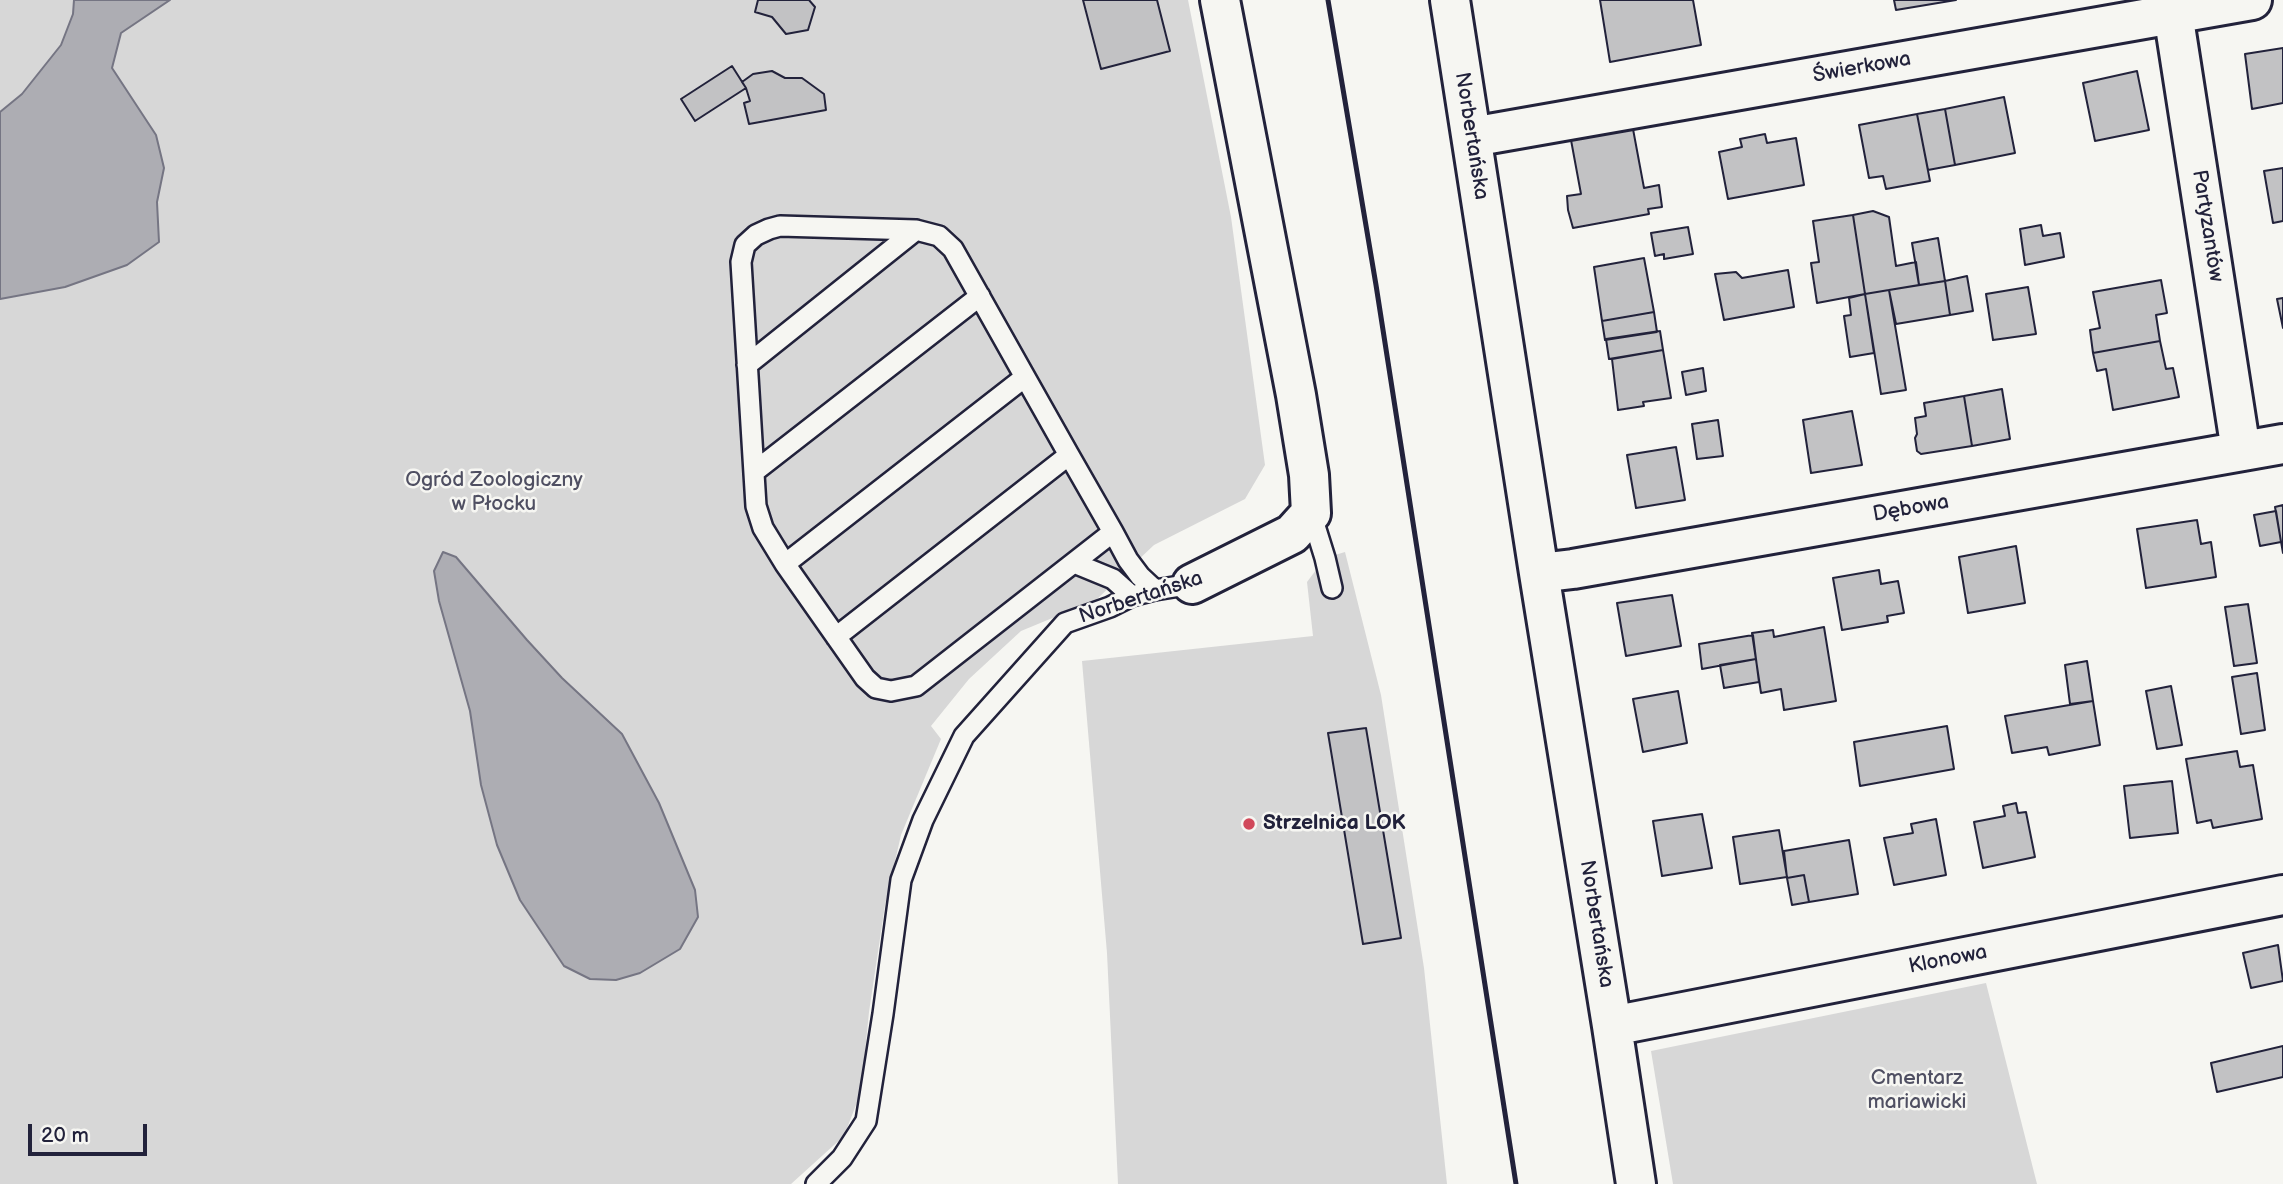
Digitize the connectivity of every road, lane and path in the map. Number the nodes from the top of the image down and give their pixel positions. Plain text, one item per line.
1 (1220, 0) edge
2 (1450, 0) edge
3 (2252, 0) edge
4 (2172, 7) edge
5 (1472, 137) junction
6 (916, 230) junction
7 (980, 296) junction
8 (747, 365) junction
9 (1026, 377) junction
10 (2283, 444) edge
11 (2241, 451) junction
12 (1069, 455) junction
13 (754, 472) junction
14 (1311, 513) junction
15 (1113, 532) junction
16 (1074, 563) junction
17 (785, 564) junction
18 (1539, 572) junction
19 (1192, 584) joint
20 (1332, 588) dead end
21 (1155, 590) junction
22 (1132, 596) junction
23 (836, 637) junction
24 (2283, 895) edge
25 (1612, 1026) junction
26 (816, 1184) edge
27 (1636, 1184) edge

1 - 14 street
2 - 5 street, Norbertańska
3 - 4 street, Świerkowa
4 - 5 street, Świerkowa
4 - 11 street, Partyzantów
5 - 18 street, Norbertańska
6 - 7 lane
6 - 8 lane
6 - 8 lane
7 - 9 lane
7 - 13 lane
8 - 13 lane
9 - 12 lane
9 - 17 lane
10 - 11 street, Dębowa
11 - 18 street, Dębowa
12 - 15 lane
12 - 23 lane
13 - 17 lane
14 - 19 street, Norbertańska
14 - 20 lane
15 - 16 lane
15 - 21 lane
16 - 22 lane
16 - 23 lane
17 - 23 lane
18 - 25 street, Norbertańska
19 - 21 lane, Norbertańska
21 - 22 lane, Norbertańska
22 - 26 lane, Norbertańska
24 - 25 street, Klonowa
25 - 27 street, Norbertańska

